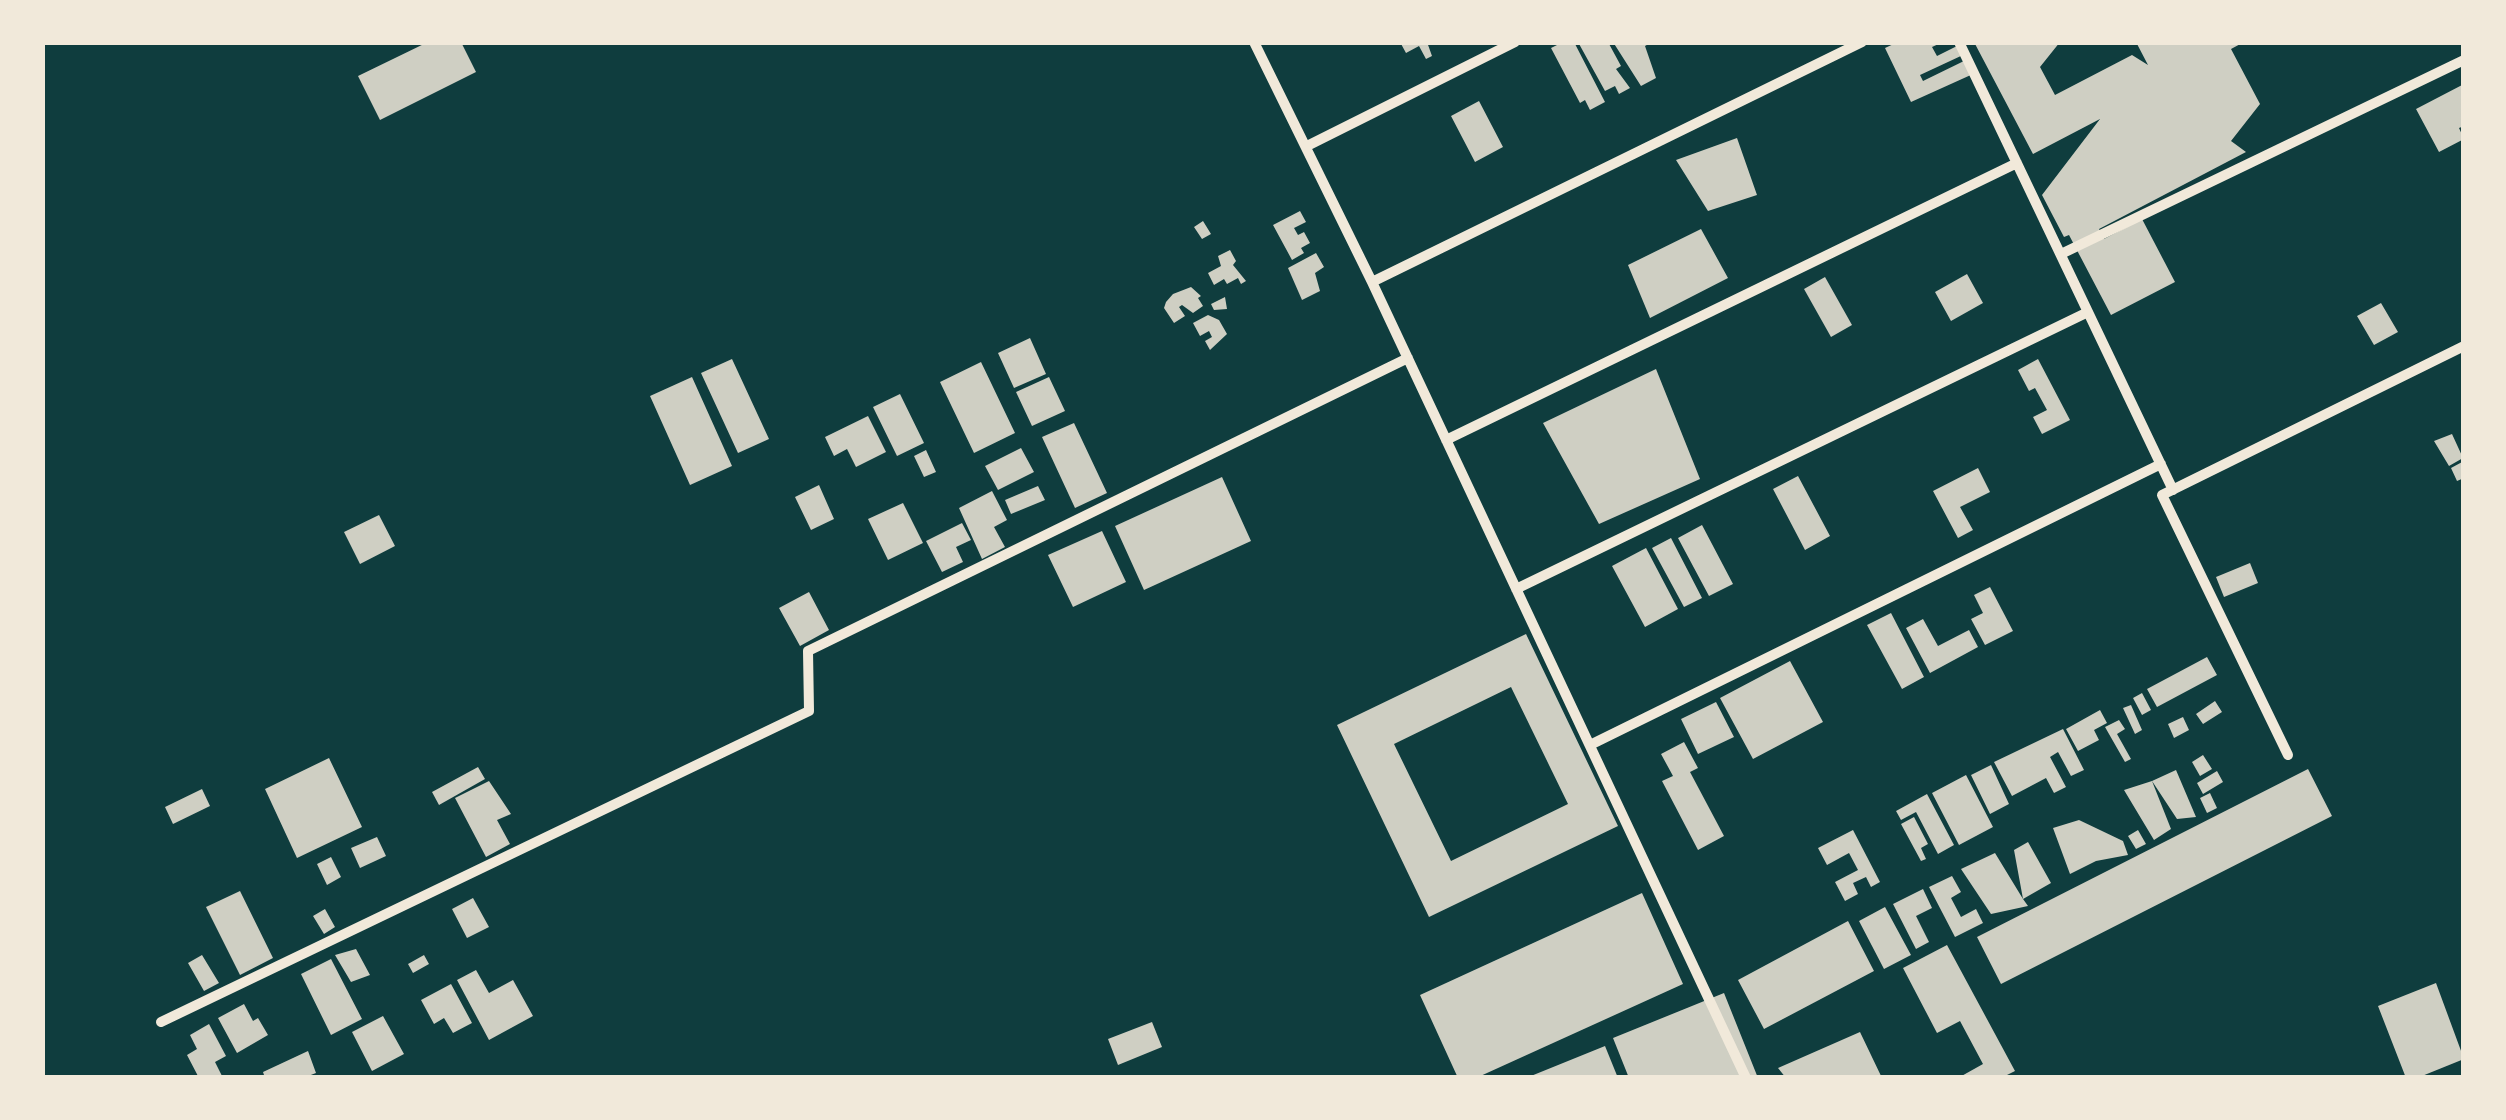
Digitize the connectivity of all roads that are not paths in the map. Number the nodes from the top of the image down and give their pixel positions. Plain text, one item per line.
1 (1254, 42) edge
2 (1515, 42) edge
3 (1862, 42) edge
4 (1959, 42) edge
5 (2464, 59) edge
6 (1307, 146) junction
7 (2017, 164) junction
8 (2060, 254) junction
9 (1372, 281) junction
10 (2088, 312) junction
11 (2464, 346) edge
12 (1408, 358) junction
13 (1446, 440) junction
14 (2161, 464) junction
15 (2173, 490) junction
16 (1516, 589) junction
17 (1590, 745) junction
18 (2288, 754) dead end
19 (161, 1022) dead end
20 (1746, 1078) edge

1 - 6 street
2 - 6 street
3 - 9 street
4 - 7 street
5 - 8 street
6 - 9 street
7 - 8 street
7 - 13 street
8 - 10 street
9 - 12 street
10 - 14 street
10 - 16 street
11 - 15 street
12 - 13 street
12 - 19 street
13 - 16 street
14 - 15 street
14 - 17 street
15 - 18 street
16 - 17 street
17 - 20 street

